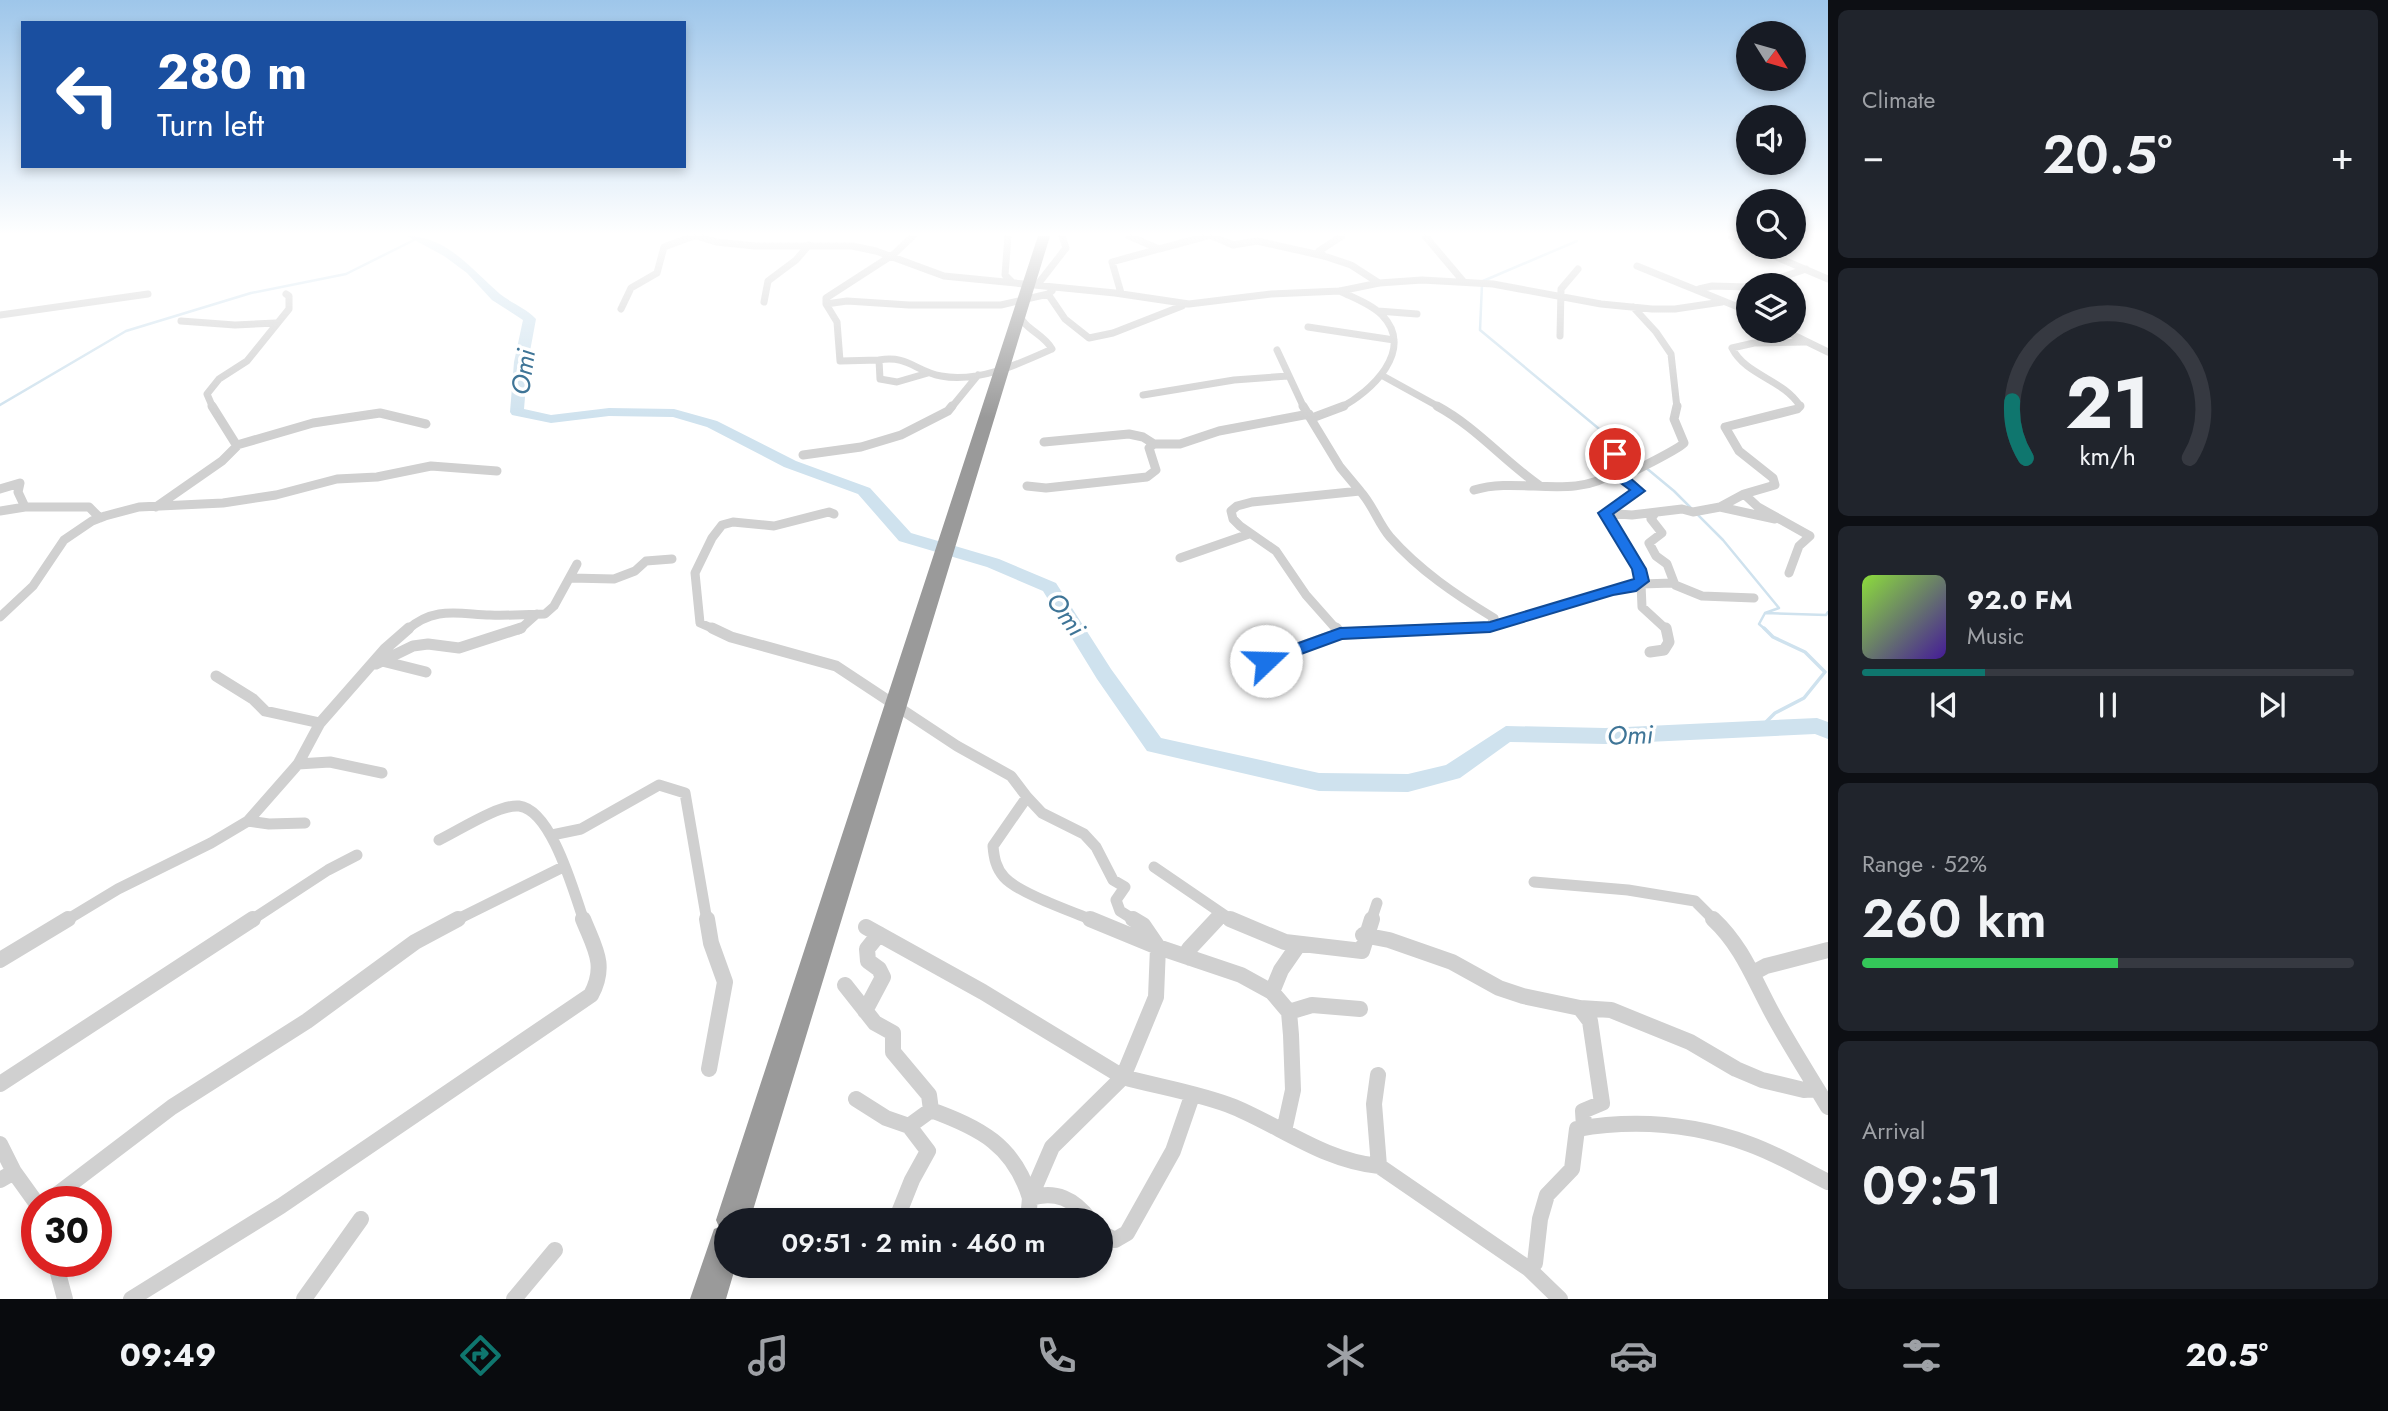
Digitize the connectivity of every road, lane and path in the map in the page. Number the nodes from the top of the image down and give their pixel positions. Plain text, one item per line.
1 (1560, 296) edge
2 (130, 297) edge
3 (289, 297) edge
4 (627, 297) edge
5 (764, 297) edge
6 (828, 297) edge
7 (1025, 297) edge
8 (1040, 297) edge
9 (1050, 297) edge
10 (1143, 297) edge
11 (1243, 297) edge
12 (1351, 297) edge
13 (1564, 297) edge
14 (1712, 297) edge
15 (1029, 300) junction
16 (764, 302) dead end
17 (1722, 302) junction
18 (826, 304) junction
19 (1189, 304) junction
20 (1633, 307) junction
21 (1736, 307) edge
22 (621, 309) dead end
23 (1378, 310) junction
24 (1417, 314) dead end
25 (0, 315) edge
26 (181, 321) dead end
27 (276, 323) junction
28 (1308, 327) dead end
29 (1560, 336) dead end
30 (1394, 341) junction
31 (1806, 342) edge
32 (1754, 343) edge
33 (1277, 350) dead end
34 (1828, 352) edge
35 (879, 360) junction
36 (928, 373) junction
37 (978, 375) junction
38 (1288, 376) junction
39 (1383, 376) junction
40 (1143, 395) dead end
41 (1311, 416) junction
42 (426, 424) dead end
43 (1044, 442) dead end
44 (1154, 444) junction
45 (237, 445) junction
46 (1618, 450) dead end
47 (803, 455) dead end
48 (497, 471) dead end
49 (1619, 474) junction
50 (1027, 486) dead end
51 (1540, 486) junction
52 (0, 489) edge
53 (1474, 490) dead end
54 (1360, 491) junction
55 (1744, 495) junction
56 (25, 507) junction
57 (156, 507) junction
58 (1720, 507) junction
59 (0, 512) edge
60 (1605, 513) junction
61 (1655, 513) junction
62 (834, 514) dead end
63 (100, 518) junction
64 (1783, 520) junction
65 (1249, 534) junction
66 (1180, 558) dead end
67 (672, 559) dead end
68 (577, 564) dead end
69 (1789, 573) dead end
70 (571, 578) junction
71 (1642, 583) junction
72 (1673, 583) junction
73 (1754, 598) dead end
74 (537, 614) junction
75 (0, 617) edge
76 (1490, 627) junction
77 (1340, 633) junction
78 (1650, 652) dead end
79 (382, 661) junction
80 (1238, 669) dead end
81 (365, 671) junction
82 (426, 672) dead end
83 (216, 676) dead end
84 (320, 723) junction
85 (298, 764) junction
86 (382, 774) dead end
87 (1027, 797) junction
88 (248, 821) junction
89 (305, 823) dead end
90 (552, 835) junction
91 (439, 840) dead end
92 (357, 855) dead end
93 (563, 867) junction
94 (1154, 867) dead end
95 (1534, 882) dead end
96 (1377, 903) dead end
97 (1220, 912) junction
98 (1363, 935) junction
99 (1299, 944) junction
100 (1158, 947) junction
101 (1828, 950) edge
102 (1190, 958) junction
103 (0, 960) edge
104 (1753, 973) junction
105 (845, 985) dead end
106 (1272, 992) junction
107 (1580, 1008) junction
108 (1360, 1009) dead end
109 (865, 1011) junction
110 (1289, 1012) junction
111 (709, 1069) dead end
112 (1378, 1075) dead end
113 (1123, 1077) junction
114 (0, 1084) edge
115 (1817, 1089) junction
116 (1192, 1096) junction
117 (856, 1099) dead end
118 (1828, 1107) edge
119 (931, 1110) junction
120 (909, 1125) junction
121 (1584, 1127) junction
122 (1284, 1131) junction
123 (0, 1144) edge
124 (1378, 1166) junction
125 (7, 1176) edge
126 (1828, 1182) edge
127 (68, 1186) edge
128 (21, 1189) edge
129 (1030, 1198) junction
130 (737, 1208) edge
131 (901, 1208) edge
132 (1029, 1208) edge
133 (1078, 1208) edge
134 (361, 1219) dead end
135 (1113, 1239) edge
136 (555, 1250) dead end
137 (1529, 1269) junction
138 (59, 1277) edge
139 (715, 1278) edge
140 (65, 1299) edge
141 (131, 1299) edge
142 (304, 1299) edge
143 (514, 1299) edge
144 (708, 1299) edge
145 (1560, 1299) edge

1 - 29 street
2 - 25 street
3 - 27 street
4 - 22 street
5 - 16 street
6 - 18 street
7 - 130 highway
8 - 15 street
9 - 19 street
10 - 19 street
11 - 19 street
12 - 23 street
13 - 20 street
14 - 17 street
15 - 18 street
15 - 37 street
17 - 20 street
17 - 21 street
18 - 35 street
20 - 49 street
23 - 24 street
23 - 30 street
26 - 27 street
27 - 45 street
28 - 30 street
30 - 39 street
31 - 34 street
32 - 55 street
33 - 38 street
35 - 36 street
35 - 36 street
36 - 37 street
37 - 47 street
38 - 40 street
38 - 41 street
39 - 41 street
39 - 51 street
41 - 44 street
41 - 54 street
42 - 45 street
43 - 44 street
44 - 50 street
45 - 57 street
46 - 49 street
48 - 57 street
49 - 51 street
49 - 60 street
51 - 53 street
52 - 56 street
54 - 65 street
54 - 76 street
55 - 58 street
55 - 64 street
56 - 59 street
56 - 63 street
57 - 63 street
58 - 61 street
58 - 64 street
60 - 61 street
60 - 71 street
61 - 72 street
62 - 87 street
63 - 75 street
64 - 69 street
65 - 66 street
65 - 77 street
67 - 70 street
68 - 70 street
70 - 74 street
71 - 72 street
71 - 76 street
71 - 78 street
72 - 73 street
74 - 79 street
74 - 81 street
76 - 77 street
77 - 80 street
79 - 81 street
79 - 82 street
81 - 84 street
83 - 84 street
84 - 85 street
85 - 86 street
85 - 88 street
87 - 100 street
87 - 100 street
88 - 89 street
88 - 103 street
90 - 91 street
90 - 93 street
90 - 111 street
92 - 114 street
93 - 127 street
93 - 141 street
94 - 97 street
95 - 104 street
96 - 98 street
97 - 99 street
97 - 102 street
98 - 99 street
98 - 107 street
99 - 106 street
100 - 102 street
100 - 113 street
101 - 104 street
102 - 106 street
104 - 115 street
105 - 109 street
106 - 110 street
107 - 115 street
107 - 121 street
108 - 110 street
109 - 113 street
109 - 119 street
110 - 122 street
112 - 124 street
113 - 116 street
113 - 129 street
115 - 118 street
116 - 122 street
116 - 135 street
117 - 120 street
119 - 120 street
119 - 129 street
120 - 131 street
121 - 126 street
121 - 137 street
122 - 124 street
123 - 125 street
124 - 137 street
125 - 128 street
129 - 132 street
129 - 133 street
134 - 142 street
136 - 143 street
137 - 145 street
138 - 140 street
139 - 144 highway

